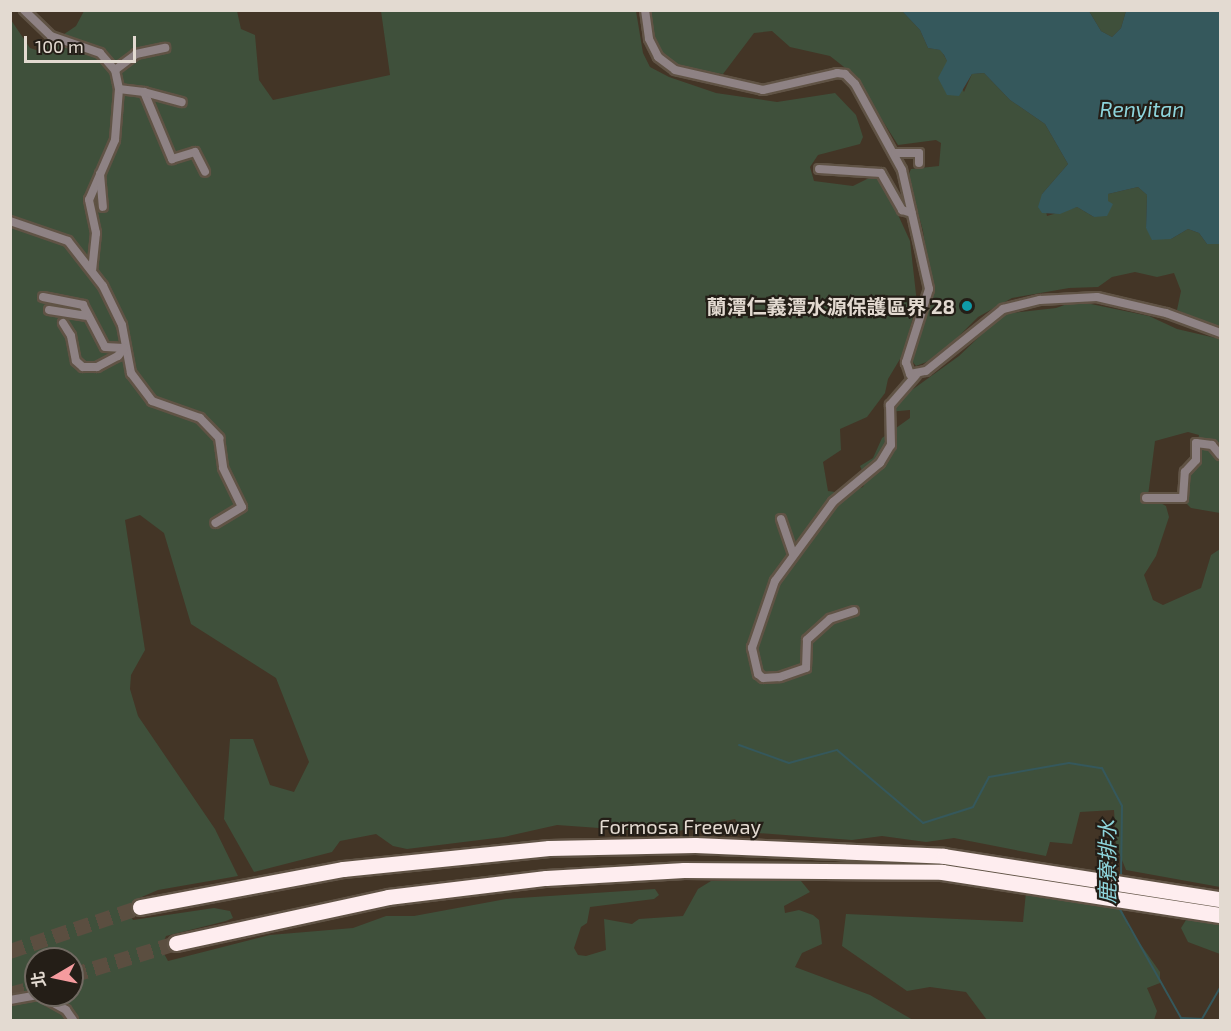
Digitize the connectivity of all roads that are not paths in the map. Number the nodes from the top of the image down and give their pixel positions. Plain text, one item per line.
1 (24, 10) edge
2 (645, 10) edge
3 (165, 48) dead end
4 (115, 70) junction
5 (118, 89) junction
6 (144, 92) junction
7 (183, 102) dead end
8 (895, 153) junction
9 (919, 163) dead end
10 (819, 169) dead end
11 (100, 171) junction
12 (205, 172) dead end
13 (103, 207) dead end
14 (912, 213) junction
15 (10, 220) edge
16 (92, 270) junction
17 (43, 297) dead end
18 (49, 310) dead end
19 (86, 316) junction
20 (63, 323) dead end
21 (1221, 333) edge
22 (124, 348) junction
23 (916, 375) junction
24 (1221, 455) edge
25 (1146, 498) dead end
26 (781, 519) dead end
27 (215, 523) dead end
28 (794, 554) junction
29 (854, 611) dead end
30 (1055, 879) junction
31 (1221, 899) edge
32 (140, 907) tunnel mouth
33 (1221, 915) edge
34 (176, 943) tunnel mouth
35 (60, 1007) edge
36 (73, 1020) edge

1 - 4 street
2 - 8 street
3 - 4 street
4 - 5 street
5 - 6 street
5 - 11 street
6 - 7 street
6 - 12 street
8 - 9 street
8 - 14 street
10 - 14 street
11 - 13 street
11 - 16 street
14 - 23 street
15 - 16 street
16 - 22 street
17 - 19 street
18 - 19 street
19 - 22 street
20 - 22 street
21 - 23 street
22 - 27 street
23 - 28 street
24 - 25 street
26 - 28 street
28 - 29 street
30 - 31 highway, Formosa Freeway
30 - 32 highway, Formosa Freeway
30 - 33 highway, Formosa Freeway
30 - 34 highway, Formosa Freeway
35 - 36 street

